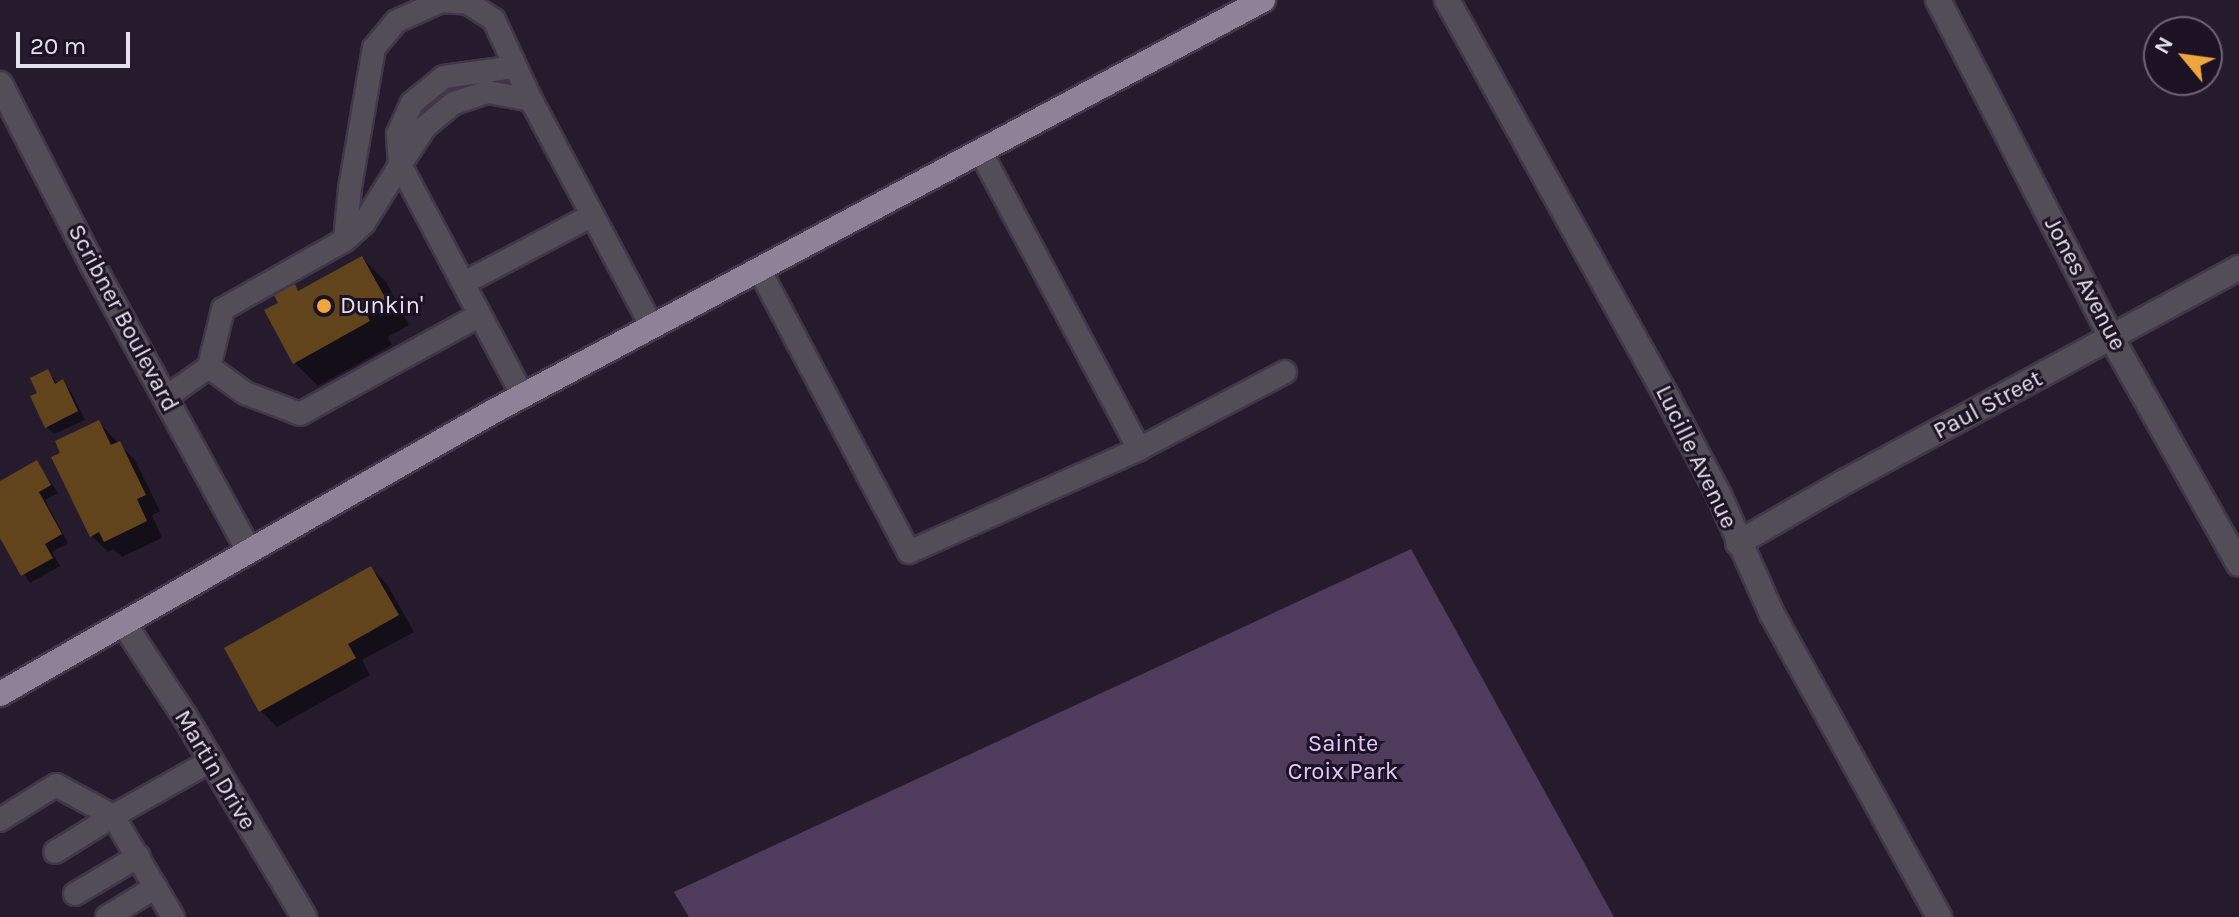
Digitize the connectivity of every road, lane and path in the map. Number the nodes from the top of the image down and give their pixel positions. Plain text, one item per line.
1 (1263, 0) edge
2 (1447, 0) edge
3 (1938, 0) edge
4 (515, 67) junction
5 (0, 84) edge
6 (531, 100) junction
7 (980, 151) junction
8 (400, 165) junction
9 (591, 216) junction
10 (345, 240) junction
11 (2239, 268) edge
12 (759, 269) junction
13 (464, 283) junction
14 (480, 315) junction
15 (652, 327) junction
16 (2112, 339) junction
17 (209, 367) junction
18 (1285, 372) dead end
19 (523, 396) junction
20 (165, 398) junction
21 (1139, 449) junction
22 (1738, 543) junction
23 (249, 551) junction
24 (2239, 564) edge
25 (124, 624) junction
26 (0, 694) edge
27 (209, 762) junction
28 (113, 816) junction
29 (0, 820) edge
30 (55, 852) dead end
31 (139, 856) junction
32 (156, 887) junction
33 (75, 894) dead end
34 (107, 917) edge
35 (173, 917) edge
36 (304, 917) edge
37 (1939, 917) edge

1 - 7 highway
2 - 22 street, Lucille Avenue
3 - 16 street, Jones Avenue
4 - 6 lane
4 - 8 lane
4 - 10 lane
5 - 20 street, Scribner Boulevard
6 - 8 lane
6 - 9 lane
7 - 12 highway
7 - 21 lane
8 - 10 lane
8 - 13 lane
9 - 13 lane
9 - 15 lane
10 - 17 lane
11 - 16 street, Paul Street
12 - 15 highway
12 - 21 lane
13 - 14 lane
14 - 17 lane
14 - 19 lane
15 - 19 highway
16 - 22 street, Paul Street
16 - 24 street, Jones Avenue
17 - 20 lane
18 - 21 lane
19 - 23 highway
20 - 23 street, Scribner Boulevard
22 - 37 street, Lucille Avenue
23 - 25 highway
25 - 26 highway
25 - 27 street, Martin Drive
27 - 28 lane
27 - 36 street, Martin Drive
28 - 29 lane
28 - 30 lane
28 - 31 lane
31 - 32 lane
31 - 33 lane
32 - 34 lane
32 - 35 lane

